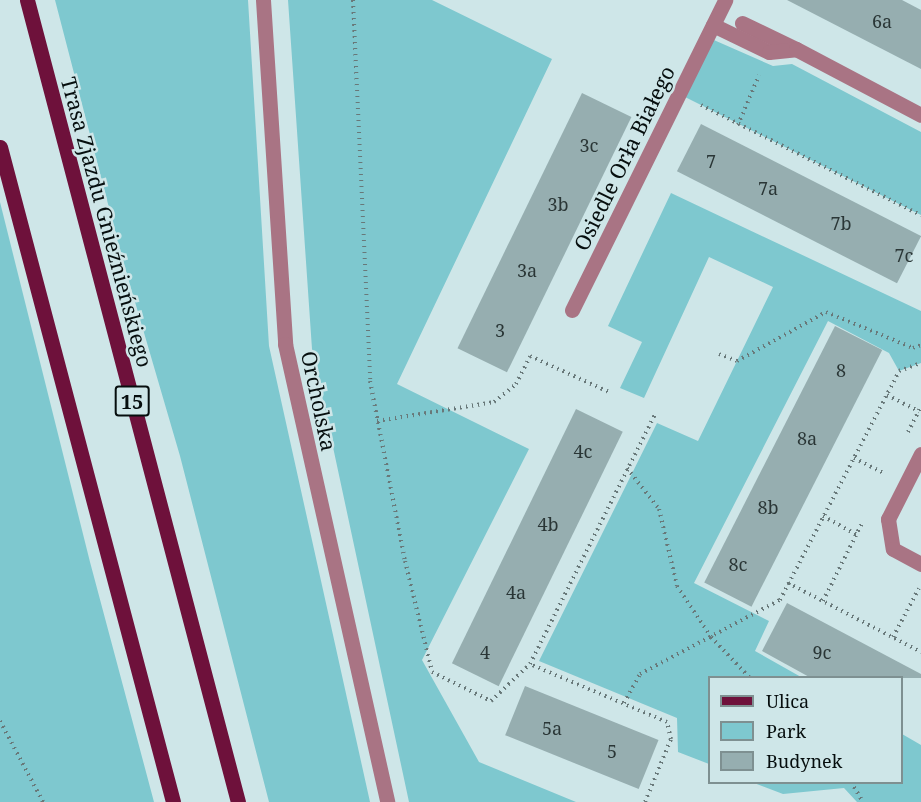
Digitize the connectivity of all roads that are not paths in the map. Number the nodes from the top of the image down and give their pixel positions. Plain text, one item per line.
1 (27, 0) edge
2 (263, 0) edge
3 (725, 0) edge
4 (742, 23) dead end
5 (713, 25) junction
6 (796, 49) junction
7 (921, 116) edge
8 (0, 147) edge
9 (572, 310) dead end
10 (921, 454) edge
11 (921, 564) edge
12 (172, 802) edge
13 (238, 802) edge
14 (387, 802) edge

1 - 13 main road, Trasa Zjazdu Gnieźnieńskiego / 15
2 - 14 street, Orcholska
3 - 5 street, Osiedle Orła Białego
4 - 6 street
5 - 6 street
5 - 9 street, Osiedle Orła Białego
6 - 7 street
8 - 12 main road
10 - 11 street

